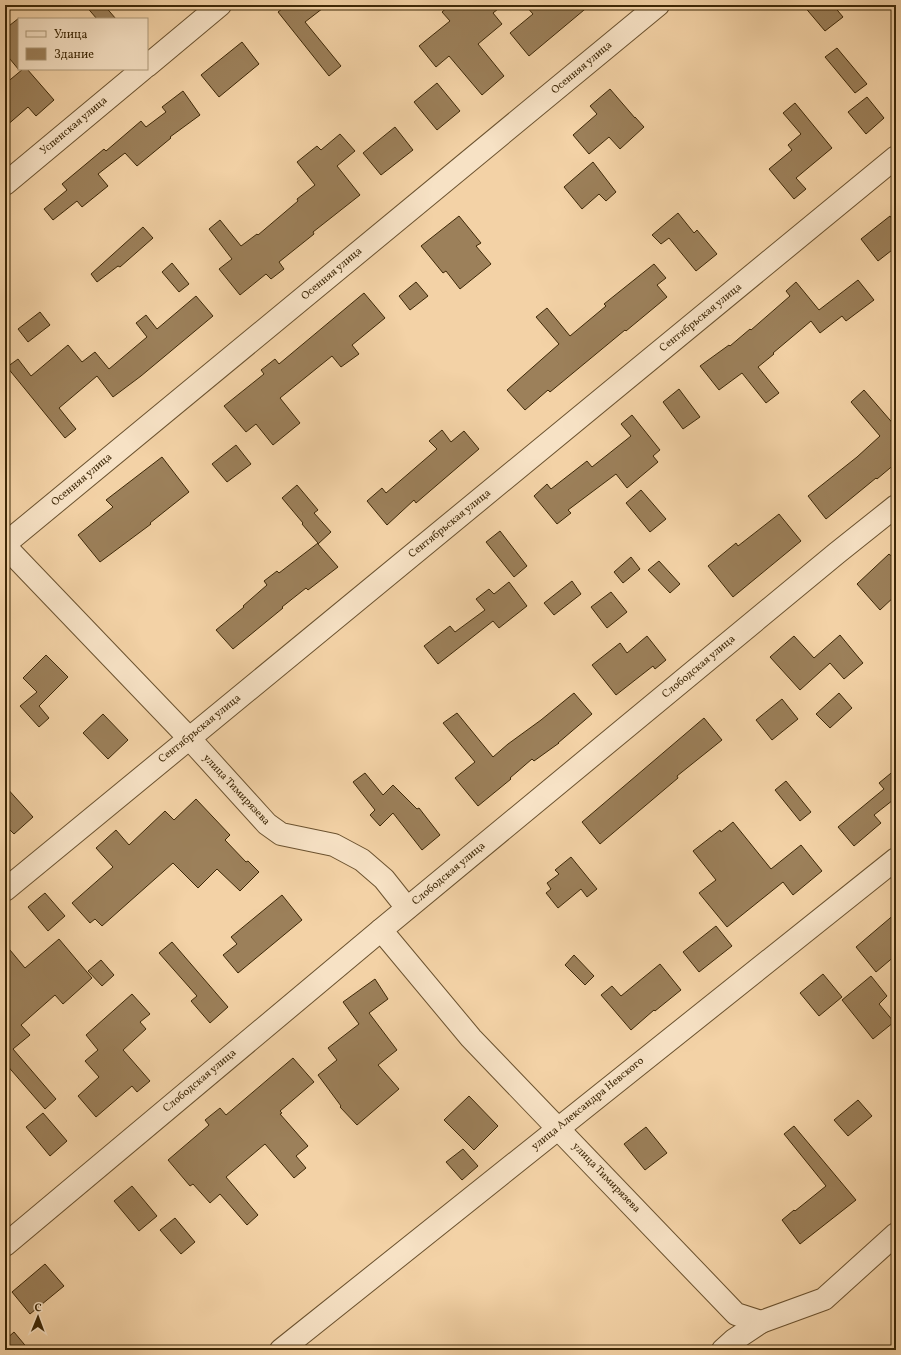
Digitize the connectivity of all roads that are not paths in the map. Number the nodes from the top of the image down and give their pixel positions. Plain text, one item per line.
1 (658, 5) edge
2 (214, 7) edge
3 (148, 65) edge
4 (142, 70) edge
5 (896, 157) edge
6 (5, 184) edge
7 (896, 506) edge
8 (5, 545) edge
9 (189, 738) junction
10 (896, 859) edge
11 (5, 890) edge
12 (407, 908) junction
13 (381, 930) junction
14 (559, 1128) junction
15 (896, 1234) edge
16 (5, 1244) edge
17 (761, 1322) junction
18 (281, 1350) edge
19 (723, 1350) edge

1 - 8 street, Осенняя улица
2 - 3 street
4 - 6 street, Успенская улица
5 - 9 street, Сентябрьская улица
7 - 12 street, Слободская улица
8 - 9 street, улица Тимирязева
9 - 11 street, Сентябрьская улица
9 - 12 street, улица Тимирязева
10 - 14 street, улица Александра Невского
12 - 13 street, Слободская улица
13 - 14 street, улица Тимирязева
13 - 16 street, Слободская улица
14 - 17 street, улица Тимирязева
14 - 18 street, улица Александра Невского
15 - 17 street
17 - 19 street

